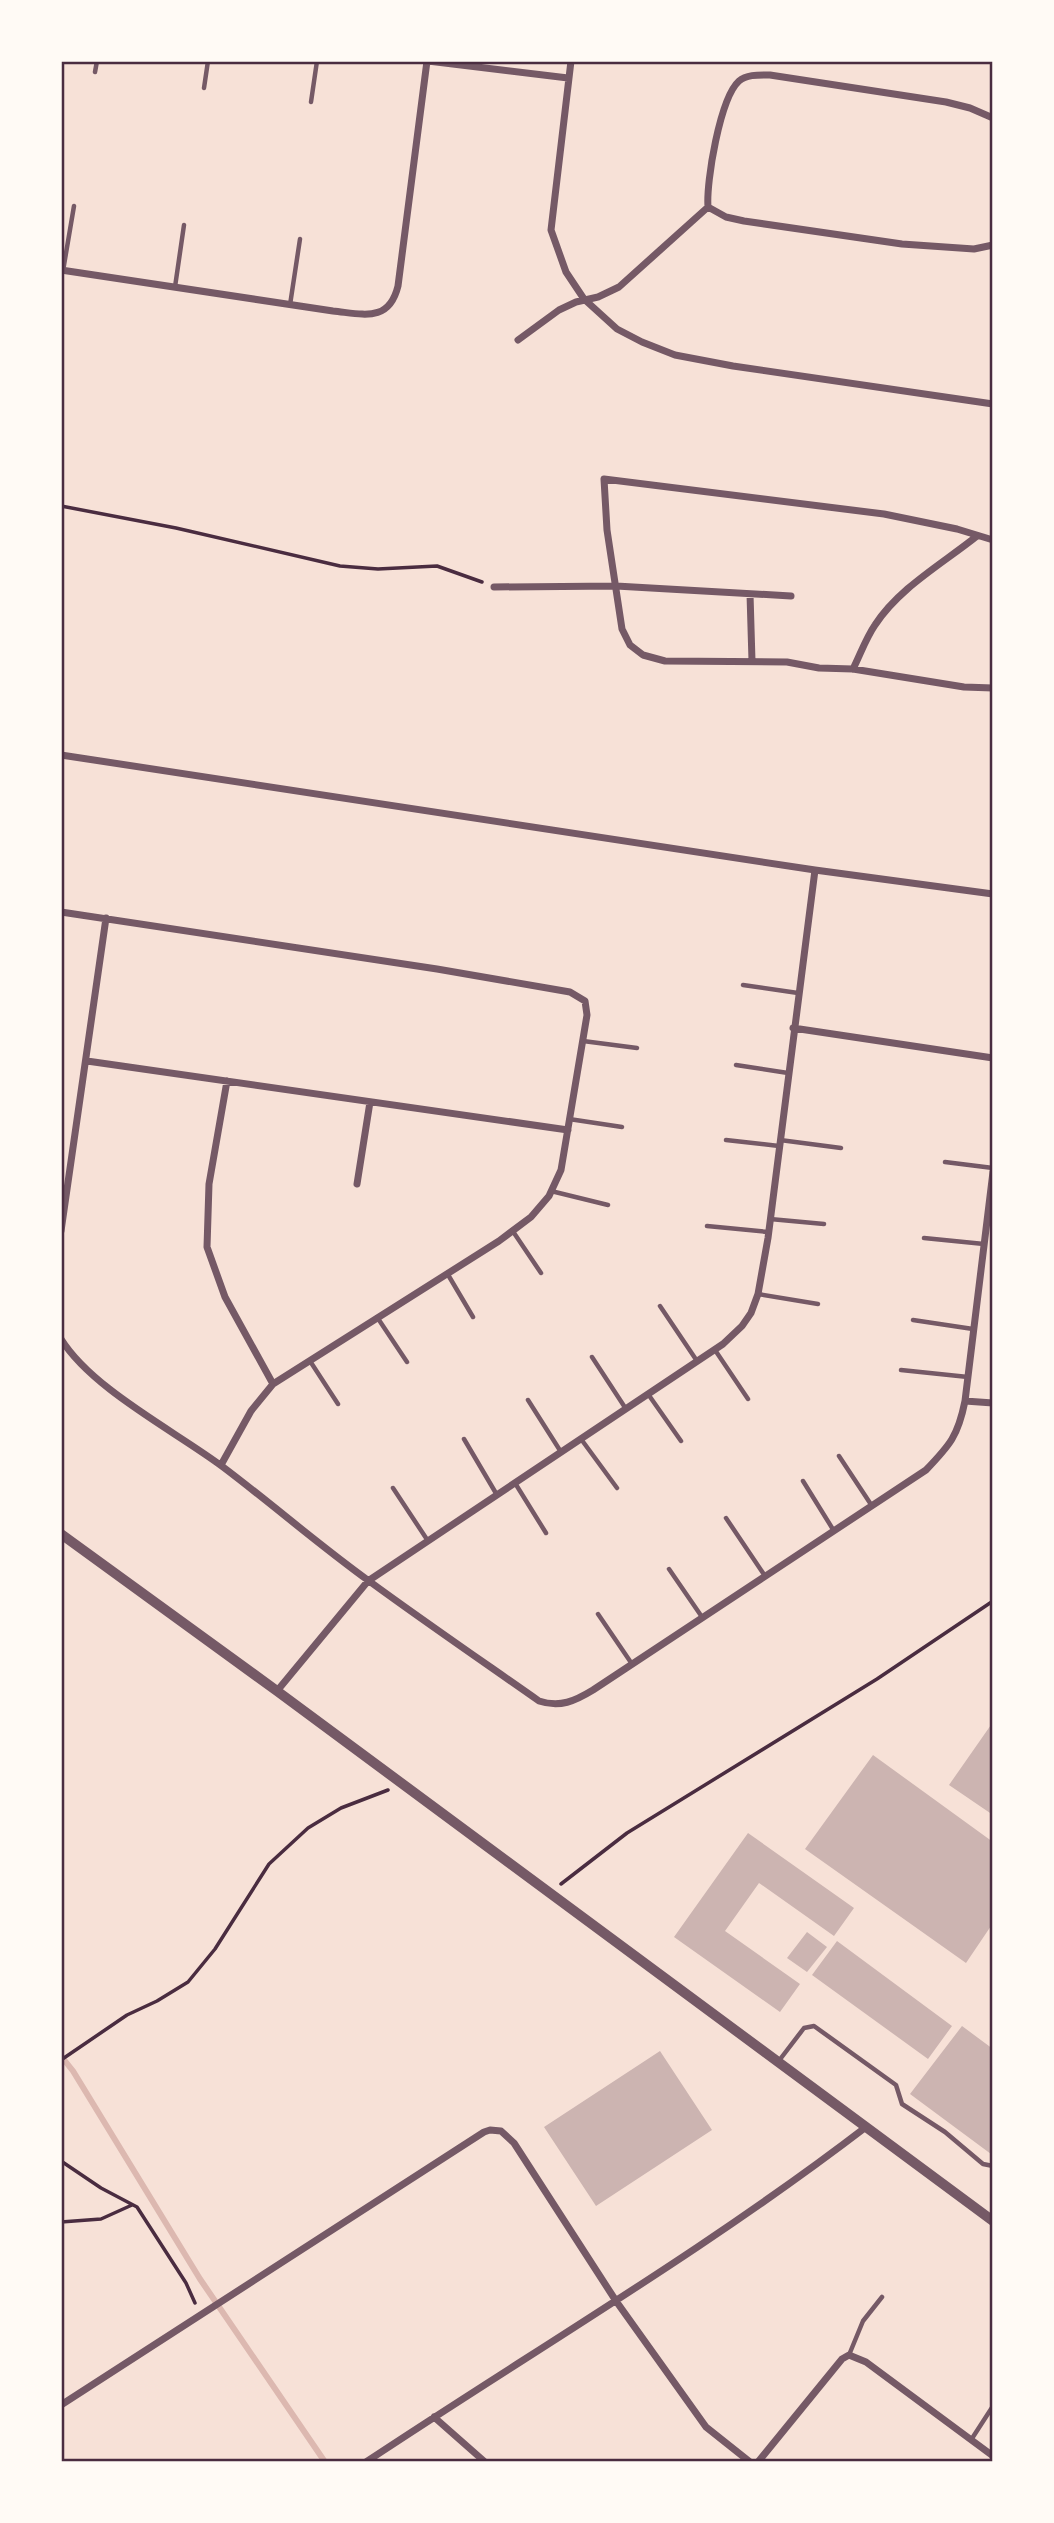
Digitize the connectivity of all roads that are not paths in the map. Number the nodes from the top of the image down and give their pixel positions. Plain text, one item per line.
1 (97, 61) edge
2 (208, 61) edge
3 (317, 61) edge
4 (428, 61) edge
5 (571, 61) edge
6 (434, 62) edge
7 (95, 72) dead end
8 (568, 78) junction
9 (204, 88) dead end
10 (311, 102) dead end
11 (993, 118) edge
12 (74, 206) dead end
13 (708, 207) junction
14 (184, 225) dead end
15 (300, 239) dead end
16 (993, 245) edge
17 (62, 270) edge
18 (174, 287) junction
19 (584, 299) junction
20 (290, 305) junction
21 (518, 340) dead end
22 (993, 404) edge
23 (977, 536) junction
24 (993, 540) edge
25 (616, 586) junction
26 (494, 587) road end
27 (751, 594) junction
28 (791, 596) dead end
29 (752, 661) junction
30 (853, 669) junction
31 (993, 688) edge
32 (61, 755) edge
33 (815, 870) junction
34 (993, 894) edge
35 (61, 912) edge
36 (106, 918) junction
37 (743, 985) dead end
38 (798, 993) junction
39 (793, 1028) junction
40 (583, 1041) junction
41 (636, 1048) dead end
42 (993, 1058) edge
43 (87, 1061) junction
44 (736, 1065) dead end
45 (788, 1073) junction
46 (227, 1081) junction
47 (370, 1102) junction
48 (569, 1119) junction
49 (622, 1127) dead end
50 (568, 1130) junction
51 (726, 1140) dead end
52 (779, 1143) junction
53 (841, 1148) dead end
54 (945, 1162) dead end
55 (993, 1170) edge
56 (357, 1184) dead end
57 (551, 1191) junction
58 (608, 1205) dead end
59 (770, 1219) junction
60 (824, 1224) dead end
61 (707, 1226) dead end
62 (512, 1230) junction
63 (61, 1231) edge
64 (768, 1232) junction
65 (924, 1238) dead end
66 (984, 1244) junction
67 (447, 1273) junction
68 (541, 1273) dead end
69 (758, 1294) junction
70 (818, 1304) dead end
71 (660, 1306) dead end
72 (377, 1317) junction
73 (473, 1317) dead end
74 (913, 1320) dead end
75 (973, 1329) junction
76 (61, 1339) edge
77 (715, 1349) junction
78 (592, 1357) dead end
79 (310, 1360) junction
80 (407, 1362) dead end
81 (696, 1362) junction
82 (901, 1370) dead end
83 (968, 1377) junction
84 (274, 1384) junction
85 (648, 1394) junction
86 (748, 1399) dead end
87 (528, 1400) dead end
88 (965, 1401) junction
89 (993, 1403) edge
90 (338, 1404) dead end
91 (626, 1409) junction
92 (464, 1439) dead end
93 (580, 1439) junction
94 (681, 1441) dead end
95 (561, 1452) junction
96 (839, 1456) dead end
97 (221, 1465) junction
98 (803, 1481) dead end
99 (514, 1483) junction
100 (393, 1488) dead end
101 (617, 1488) dead end
102 (497, 1495) junction
103 (872, 1506) junction
104 (726, 1518) dead end
105 (834, 1531) junction
106 (547, 1533) dead end
107 (61, 1534) edge
108 (428, 1541) junction
109 (669, 1569) dead end
110 (765, 1576) junction
111 (368, 1581) junction
112 (598, 1614) dead end
113 (703, 1618) junction
114 (632, 1664) junction
115 (277, 1691) junction
116 (778, 2063) junction
117 (866, 2127) junction
118 (993, 2166) edge
119 (993, 2221) edge
120 (882, 2297) dead end
121 (616, 2301) junction
122 (849, 2355) junction
123 (61, 2405) edge
124 (993, 2406) edge
125 (435, 2417) junction
126 (971, 2440) junction
127 (993, 2456) edge
128 (366, 2462) edge
129 (485, 2462) edge
130 (750, 2462) edge
131 (758, 2462) edge

1 - 7 lane
2 - 9 lane
3 - 10 lane
4 - 6 street
4 - 20 street
5 - 8 street
6 - 8 street
8 - 19 street
11 - 13 street
12 - 17 lane
13 - 16 street
13 - 19 street
14 - 18 lane
15 - 20 lane
17 - 18 street
18 - 20 street
19 - 21 street
19 - 22 street
23 - 24 street
23 - 25 street
23 - 30 street
25 - 26 street
25 - 27 street
25 - 29 street
27 - 28 street
27 - 29 street
29 - 30 street
30 - 31 street
32 - 33 street
33 - 34 street
33 - 38 street
35 - 36 street
36 - 40 street
36 - 43 street
37 - 38 lane
38 - 39 street
39 - 42 street
39 - 45 street
40 - 41 lane
40 - 48 street
43 - 46 street
43 - 63 street
44 - 45 lane
45 - 52 street
46 - 47 street
46 - 84 street
47 - 50 street
47 - 56 street
48 - 49 lane
48 - 50 street
50 - 57 street
51 - 52 lane
52 - 53 lane
52 - 59 street
54 - 55 lane
55 - 66 street
57 - 58 lane
57 - 62 street
59 - 60 lane
59 - 64 street
61 - 64 lane
62 - 67 street
62 - 68 lane
64 - 69 street
65 - 66 lane
66 - 75 street
67 - 72 street
67 - 73 lane
69 - 70 lane
69 - 77 street
71 - 81 lane
72 - 79 street
72 - 80 lane
74 - 75 lane
75 - 83 street
76 - 97 street
77 - 81 street
77 - 86 lane
78 - 91 lane
79 - 84 street
79 - 90 lane
81 - 85 street
82 - 83 lane
83 - 88 street
84 - 97 street
85 - 91 street
85 - 94 lane
87 - 95 lane
88 - 89 street
88 - 103 street
91 - 93 street
92 - 102 lane
93 - 95 street
93 - 101 lane
95 - 99 street
96 - 103 lane
97 - 111 street
98 - 105 lane
99 - 102 street
99 - 106 lane
100 - 108 lane
102 - 108 street
103 - 105 street
104 - 110 lane
105 - 110 street
107 - 115 street
108 - 111 street
109 - 113 lane
110 - 113 street
111 - 114 street
111 - 115 street
112 - 114 lane
113 - 114 street
115 - 116 street
116 - 117 street
116 - 118 lane
117 - 119 street
117 - 121 street
120 - 122 lane
121 - 123 street
121 - 125 street
121 - 130 street
122 - 126 street
122 - 131 street
124 - 126 lane
125 - 128 street
125 - 129 street
126 - 127 street

